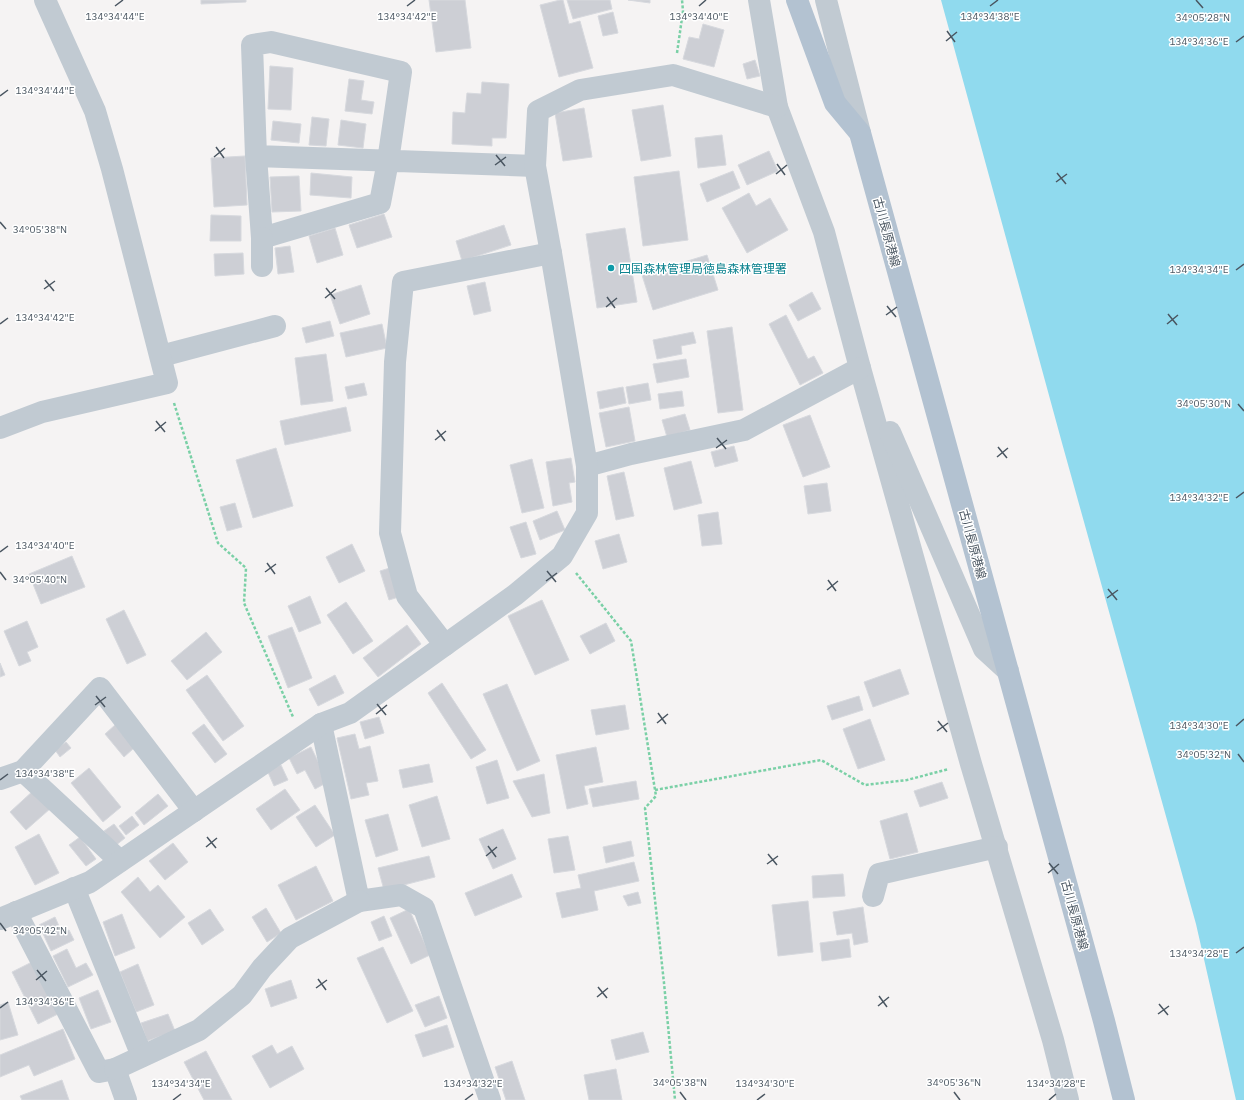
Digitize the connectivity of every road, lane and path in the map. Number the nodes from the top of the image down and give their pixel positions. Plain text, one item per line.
1 (45, 0) edge
2 (682, 0) edge
3 (758, 0) edge
4 (797, 0) edge
5 (826, 0) edge
6 (673, 75) junction
7 (777, 107) junction
8 (860, 133) junction
9 (256, 156) junction
10 (388, 161) junction
11 (534, 166) junction
12 (262, 238) junction
13 (551, 253) junction
14 (262, 266) dead end
15 (275, 326) dead end
16 (161, 356) junction
17 (860, 368) junction
18 (167, 383) junction
19 (0, 428) edge
20 (587, 466) junction
21 (562, 556) junction
22 (446, 645) junction
23 (1008, 671) junction
24 (321, 724) junction
25 (301, 738) junction
26 (971, 764) junction
27 (23, 771) junction
28 (0, 779) edge
29 (655, 790) junction
30 (194, 810) junction
31 (997, 847) junction
32 (120, 861) junction
33 (74, 888) junction
34 (873, 896) dead end
35 (359, 901) junction
36 (8, 916) edge
37 (142, 1056) junction
38 (115, 1069) junction
39 (126, 1100) edge
40 (490, 1100) edge
41 (675, 1100) edge
42 (1068, 1100) edge
43 (1124, 1100) edge

1 - 16 street
2 - 6 path
3 - 7 street
4 - 8 main road, 古川長原港線
5 - 8 street
6 - 7 street
6 - 11 street
7 - 17 street
8 - 23 main road, 古川長原港線
9 - 10 street
9 - 10 street
9 - 12 street
10 - 11 street
10 - 12 street
11 - 13 street
12 - 14 street
13 - 20 street
13 - 22 street
15 - 16 street
16 - 18 street
17 - 20 street
17 - 23 street
17 - 26 street
18 - 19 street
18 - 25 path
20 - 21 street
21 - 22 street
21 - 29 path
22 - 24 street
23 - 43 main road, 古川長原港線
24 - 25 street
24 - 35 street
25 - 30 street
26 - 29 path
26 - 31 street
27 - 28 street
27 - 30 street
27 - 32 street
29 - 41 path
30 - 32 street
31 - 34 street
31 - 42 street
32 - 33 street
33 - 36 street
33 - 37 street
35 - 37 street
35 - 40 street
36 - 38 street
37 - 38 street
38 - 39 street

